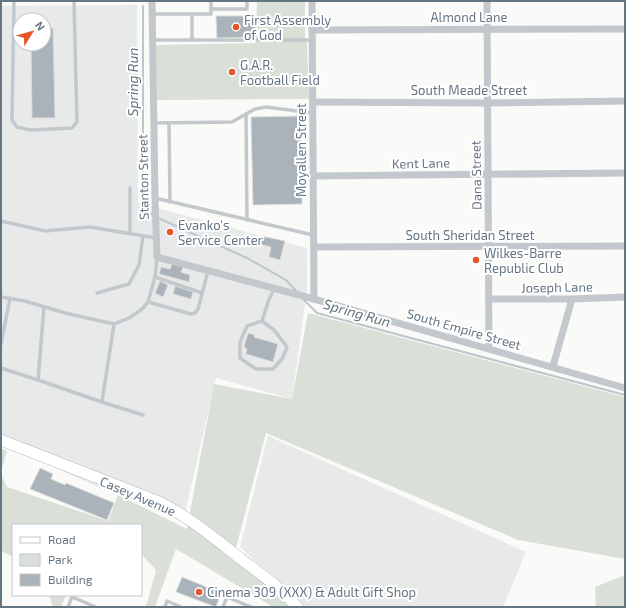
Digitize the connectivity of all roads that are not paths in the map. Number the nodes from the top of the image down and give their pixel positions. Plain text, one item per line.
1 (14, 1) edge
2 (74, 1) edge
3 (152, 1) edge
4 (211, 1) edge
5 (247, 1) edge
6 (312, 1) edge
7 (488, 1) edge
8 (211, 9) junction
9 (153, 14) junction
10 (192, 14) junction
11 (625, 29) edge
12 (312, 30) junction
13 (487, 30) junction
14 (152, 40) junction
15 (192, 40) junction
16 (312, 40) junction
17 (625, 101) edge
18 (313, 102) junction
19 (487, 102) junction
20 (313, 113) junction
21 (246, 114) junction
22 (154, 123) junction
23 (169, 123) junction
24 (625, 173) edge
25 (489, 174) junction
26 (313, 176) junction
27 (130, 188) dead end
28 (155, 198) junction
29 (170, 202) junction
30 (247, 220) junction
31 (1, 221) edge
32 (130, 234) junction
33 (143, 236) junction
34 (314, 236) junction
35 (156, 238) junction
36 (625, 246) edge
37 (315, 247) junction
38 (489, 247) junction
39 (157, 257) junction
40 (209, 270) junction
41 (155, 277) junction
42 (275, 288) junction
43 (97, 293) dead end
44 (202, 293) junction
45 (1, 297) edge
46 (625, 297) edge
47 (10, 298) junction
48 (314, 299) junction
49 (489, 299) junction
50 (572, 299) junction
51 (148, 302) junction
52 (44, 307) junction
53 (262, 321) junction
54 (114, 324) junction
55 (1, 344) edge
56 (490, 349) junction
57 (553, 366) junction
58 (1, 368) edge
59 (38, 380) junction
60 (625, 388) edge
61 (102, 402) junction
62 (143, 415) dead end
63 (1, 440) edge
64 (68, 607) edge
65 (96, 607) edge
66 (164, 607) edge
67 (181, 607) edge
68 (223, 607) edge
69 (251, 607) edge
70 (297, 607) edge

1 - 2 lane
3 - 9 street, Stanton Street
4 - 8 lane
5 - 8 lane
6 - 12 street, Moyallen Street
7 - 13 street, Dana Street
8 - 10 lane
9 - 10 lane
9 - 14 street, Stanton Street
10 - 15 lane
11 - 13 street, Almond Lane
12 - 13 street, Almond Lane
12 - 16 street, Moyallen Street
13 - 19 street, Dana Street
14 - 15 lane
14 - 22 street, Stanton Street
15 - 16 lane
16 - 18 street, Moyallen Street
17 - 19 street, South Meade Street
18 - 19 street, South Meade Street
18 - 20 street, Moyallen Street
19 - 25 street, Dana Street
20 - 21 lane
20 - 26 street, Moyallen Street
21 - 23 lane
21 - 30 lane
22 - 23 lane
22 - 28 street, Stanton Street
23 - 29 lane
24 - 25 street, Kent Lane
25 - 26 street, Kent Lane
25 - 38 street, Dana Street
26 - 34 street, Moyallen Street
27 - 32 lane
28 - 29 lane
28 - 35 street, Stanton Street
29 - 30 lane
30 - 34 lane
31 - 32 lane
32 - 33 lane
33 - 35 lane
33 - 43 lane
34 - 37 street, Moyallen Street
35 - 39 street, Stanton Street
36 - 38 street, South Sheridan Street
37 - 38 street, South Sheridan Street
37 - 48 street, Moyallen Street
38 - 49 street, Dana Street
39 - 40 street, South Empire Street
39 - 41 lane
40 - 42 street, South Empire Street
40 - 44 lane
41 - 44 lane
41 - 51 lane
42 - 48 street, South Empire Street
42 - 53 lane
44 - 51 lane
45 - 47 lane
46 - 50 street, Joseph Lane
47 - 52 lane
47 - 55 lane
48 - 56 street, South Empire Street
49 - 50 street, Joseph Lane
49 - 56 street, Dana Street
50 - 57 street
51 - 54 lane
52 - 54 lane
52 - 59 lane
53 - 53 lane
54 - 61 lane
56 - 57 street, South Empire Street
57 - 60 street, South Empire Street
58 - 59 lane
59 - 61 lane
61 - 62 lane
63 - 70 street, Casey Avenue
64 - 65 lane
66 - 67 lane
68 - 69 lane

